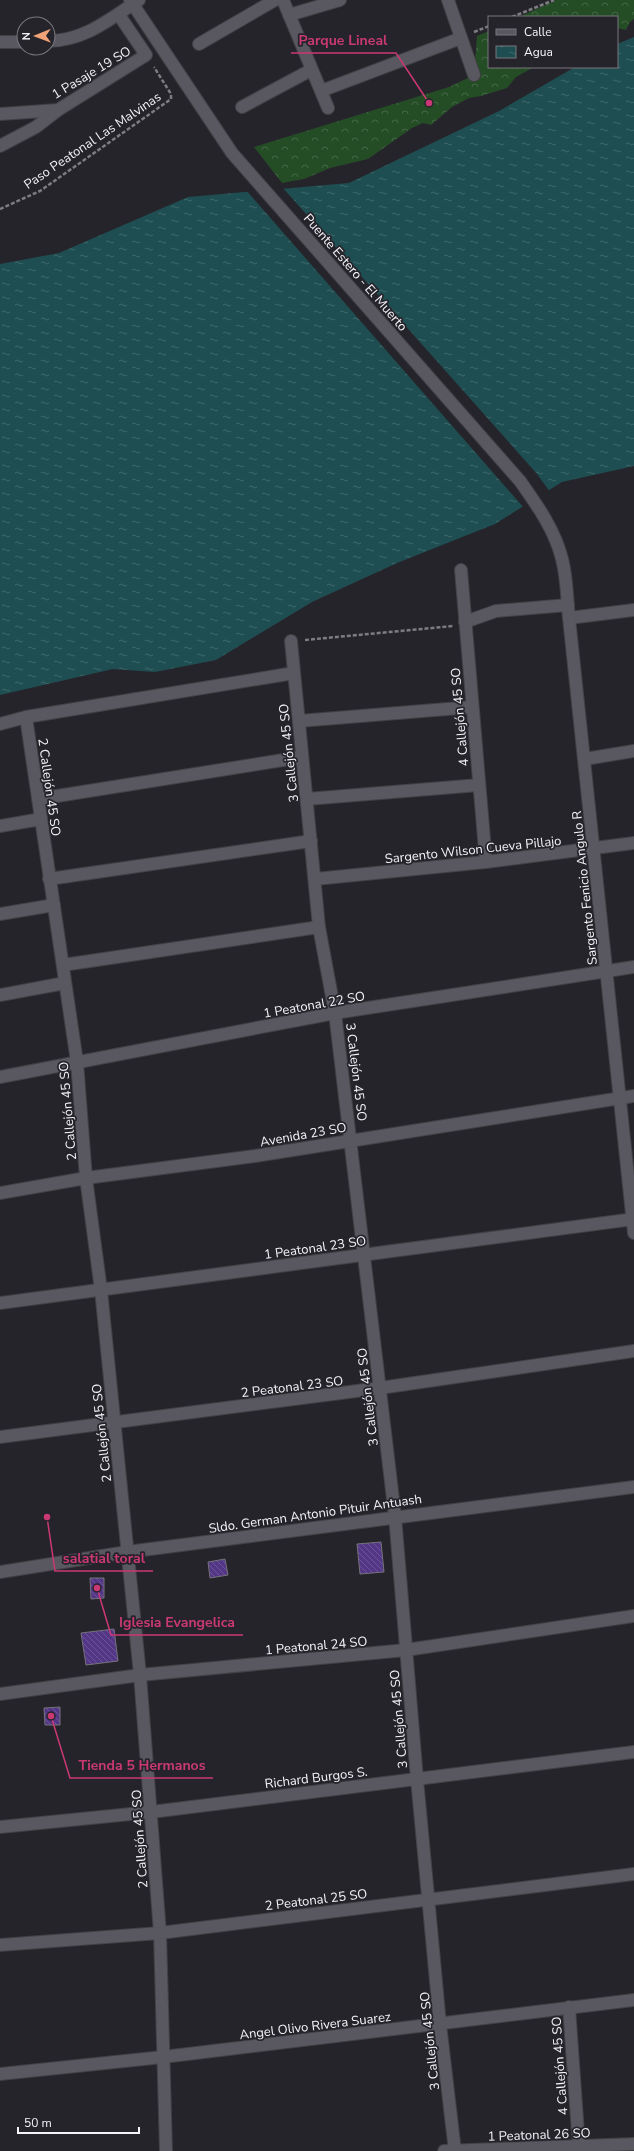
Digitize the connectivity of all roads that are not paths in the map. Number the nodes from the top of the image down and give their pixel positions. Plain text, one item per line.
1 (275, 0) edge
2 (283, 0) edge
3 (340, 0) edge
4 (448, 0) edge
5 (134, 1) edge
6 (119, 15) junction
7 (289, 15) junction
8 (461, 38) junction
9 (56, 41) edge
10 (0, 42) edge
11 (16, 42) edge
12 (200, 44) dead end
13 (311, 70) junction
14 (474, 75) dead end
15 (321, 91) junction
16 (242, 107) dead end
17 (328, 108) dead end
18 (58, 110) junction
19 (0, 114) edge
20 (0, 146) edge
21 (556, 541) joint
22 (461, 570) dead end
23 (568, 605) junction
24 (634, 610) edge
25 (569, 618) junction
26 (465, 622) junction
27 (291, 641) road end
28 (294, 673) junction
29 (472, 707) junction
30 (26, 717) junction
31 (299, 721) junction
32 (0, 724) edge
33 (634, 751) edge
34 (302, 757) junction
35 (585, 759) junction
36 (479, 785) junction
37 (38, 799) junction
38 (307, 799) junction
39 (41, 818) junction
40 (0, 826) edge
41 (311, 841) junction
42 (634, 843) edge
43 (594, 849) junction
44 (486, 862) junction
45 (49, 879) junction
46 (315, 880) junction
47 (54, 905) junction
48 (0, 914) edge
49 (319, 927) junction
50 (63, 965) junction
51 (634, 968) edge
52 (607, 972) junction
53 (65, 983) junction
54 (0, 995) edge
55 (335, 1013) junction
56 (77, 1062) junction
57 (0, 1076) edge
58 (634, 1096) edge
59 (620, 1098) junction
60 (351, 1140) junction
61 (86, 1178) junction
62 (0, 1193) edge
63 (633, 1219) edge
64 (634, 1233) edge
65 (364, 1255) junction
66 (102, 1290) junction
67 (0, 1303) edge
68 (634, 1351) edge
69 (380, 1388) junction
70 (114, 1423) junction
71 (0, 1437) edge
72 (634, 1487) edge
73 (395, 1516) junction
74 (127, 1552) junction
75 (0, 1572) edge
76 (634, 1616) edge
77 (406, 1650) junction
78 (140, 1675) junction
79 (0, 1694) edge
80 (634, 1752) edge
81 (417, 1779) junction
82 (150, 1812) junction
83 (0, 1827) edge
84 (634, 1874) edge
85 (429, 1899) junction
86 (160, 1933) junction
87 (0, 1944) edge
88 (634, 2000) edge
89 (569, 2007) junction
90 (440, 2024) junction
91 (163, 2057) junction
92 (0, 2074) edge
93 (634, 2144) edge
94 (578, 2146) junction
95 (166, 2151) edge
96 (452, 2151) edge

1 - 12 street
2 - 7 street
3 - 7 street
4 - 8 street
5 - 6 street
5 - 21 street, Puente Estero - El Muerto
6 - 9 street
6 - 18 street, 1 Pasaje 19 SO
7 - 13 street
8 - 14 street
8 - 15 street
10 - 11 street
13 - 15 street
13 - 16 street
15 - 17 street
18 - 19 street, 1 Pasaje 19 SO
18 - 20 street
21 - 23 street, Sargento Fenicio Angulo R
22 - 26 street, 4 Callejón 45 SO
23 - 25 street, Sargento Fenicio Angulo R
23 - 26 street
24 - 25 street
25 - 35 street, Sargento Fenicio Angulo R
26 - 29 street, 4 Callejón 45 SO
27 - 28 street, 3 Callejón 45 SO
28 - 30 street
28 - 31 street, 3 Callejón 45 SO
29 - 31 street
29 - 36 street, 4 Callejón 45 SO
30 - 32 street
30 - 37 street, 2 Callejón 45 SO
31 - 34 street, 3 Callejón 45 SO
33 - 35 street
34 - 37 street
34 - 38 street, 3 Callejón 45 SO
35 - 43 street, Sargento Fenicio Angulo R
36 - 38 street
36 - 44 street, 4 Callejón 45 SO
37 - 39 street, 2 Callejón 45 SO
38 - 41 street, 3 Callejón 45 SO
39 - 40 street
39 - 45 street, 2 Callejón 45 SO
41 - 45 street
41 - 46 street, 3 Callejón 45 SO
42 - 43 street, Sargento Wilson Cueva Pillajo
43 - 44 street, Sargento Wilson Cueva Pillajo
43 - 52 street, Sargento Fenicio Angulo R
44 - 46 street, Sargento Wilson Cueva Pillajo
45 - 47 street, 2 Callejón 45 SO
46 - 49 street, 3 Callejón 45 SO
47 - 48 street
47 - 50 street, 2 Callejón 45 SO
49 - 50 street
49 - 55 street, 3 Callejón 45 SO
50 - 53 street, 2 Callejón 45 SO
51 - 52 street, 1 Peatonal 22 SO
52 - 55 street, 1 Peatonal 22 SO
52 - 59 street, Sargento Fenicio Angulo R
53 - 54 street
53 - 56 street, 2 Callejón 45 SO
55 - 56 street, 1 Peatonal 22 SO
55 - 60 street, 3 Callejón 45 SO
56 - 57 street, 1 Peatonal 22 SO
56 - 61 street, 2 Callejón 45 SO
58 - 59 street, Avenida 23 SO
59 - 60 street, Avenida 23 SO
59 - 63 street, Sargento Fenicio Angulo R
60 - 61 street, Avenida 23 SO
60 - 65 street, 3 Callejón 45 SO
61 - 62 street, Avenida 23 SO
61 - 66 street, 2 Callejón 45 SO
63 - 64 street, Sargento Fenicio Angulo R
63 - 65 street, 1 Peatonal 23 SO
65 - 66 street, 1 Peatonal 23 SO
65 - 69 street, 3 Callejón 45 SO
66 - 67 street, 1 Peatonal 23 SO
66 - 70 street, 2 Callejón 45 SO
68 - 69 street, 2 Peatonal 23 SO
69 - 70 street, 2 Peatonal 23 SO
69 - 73 street, 3 Callejón 45 SO
70 - 71 street, 2 Peatonal 23 SO
70 - 74 street, 2 Callejón 45 SO
72 - 73 street, Sldo. German Antonio Pituir Antuash
73 - 74 street, Sldo. German Antonio Pituir Antuash
73 - 77 street, 3 Callejón 45 SO
74 - 75 street, Sldo. German Antonio Pituir Antuash
74 - 78 street, 2 Callejón 45 SO
76 - 77 street, 1 Peatonal 24 SO
77 - 78 street, 1 Peatonal 24 SO
77 - 81 street, 3 Callejón 45 SO
78 - 79 street, 1 Peatonal 24 SO
78 - 82 street, 2 Callejón 45 SO
80 - 81 street, Richard Burgos S.
81 - 82 street, Richard Burgos S.
81 - 85 street, 3 Callejón 45 SO
82 - 83 street, Richard Burgos S.
82 - 86 street, 2 Callejón 45 SO
84 - 85 street, 2 Peatonal 25 SO
85 - 86 street, 2 Peatonal 25 SO
85 - 90 street, 3 Callejón 45 SO
86 - 87 street, 2 Peatonal 25 SO
86 - 91 street, 2 Callejón 45 SO
88 - 89 street, Angel Olivo Rivera Suarez
89 - 90 street, Angel Olivo Rivera Suarez
89 - 94 street, 4 Callejón 45 SO
90 - 91 street, Angel Olivo Rivera Suarez
90 - 96 street, 3 Callejón 45 SO
91 - 92 street, Angel Olivo Rivera Suarez
91 - 95 street, 2 Callejón 45 SO
93 - 94 street, 1 Peatonal 26 SO
94 - 96 street, 1 Peatonal 26 SO

